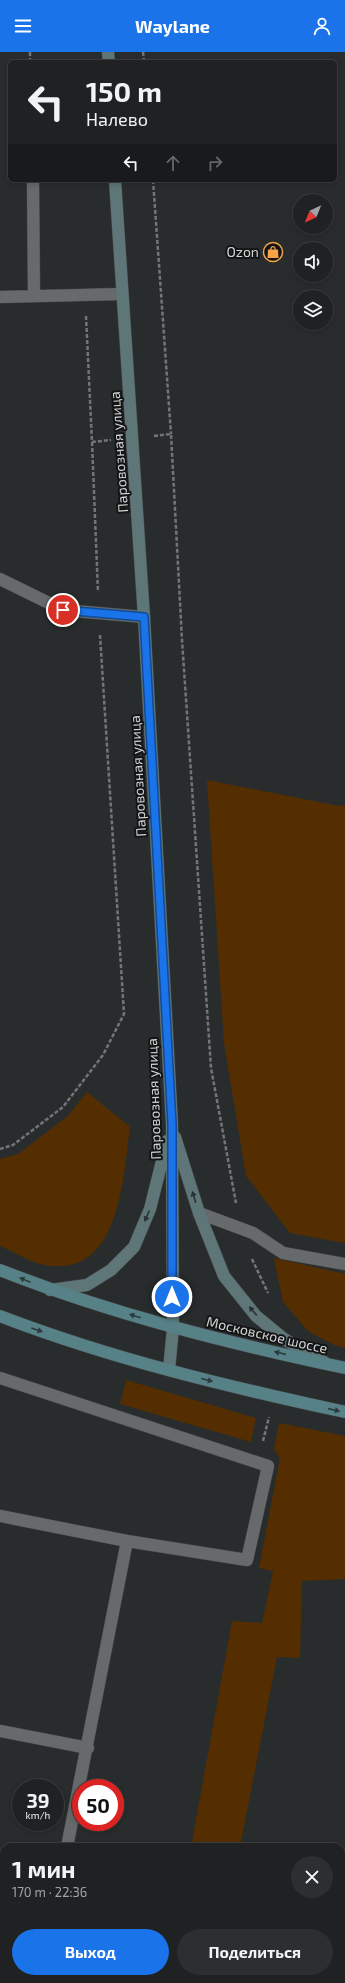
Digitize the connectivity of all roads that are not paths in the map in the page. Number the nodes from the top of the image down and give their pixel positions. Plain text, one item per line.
1 (33, 182) edge
2 (115, 182) edge
3 (122, 294) junction
4 (34, 296) junction
5 (0, 297) edge
6 (0, 579) edge
7 (144, 617) junction
8 (172, 1124) junction
9 (199, 1214) junction
10 (345, 1264) edge
11 (0, 1270) edge
12 (50, 1290) junction
13 (0, 1316) edge
14 (173, 1328) junction
15 (330, 1365) junction
16 (345, 1368) edge
17 (169, 1370) junction
18 (0, 1378) edge
19 (345, 1412) edge
20 (0, 1516) edge
21 (127, 1541) junction
22 (0, 1731) edge
23 (88, 1748) junction
24 (68, 1843) edge

1 - 4 street
2 - 3 main road, Паровозная улица
3 - 4 street
3 - 7 main road, Паровозная улица
4 - 5 street
6 - 7 street
7 - 8 main road, Паровозная улица
9 -> 8 main road
8 -> 12 main road
8 - 14 main road, Паровозная улица
9 - 10 street
15 -> 9 main road
12 -> 11 main road, Московское шоссе
14 -> 12 main road, Московское шоссе
13 -> 17 main road
15 -> 14 main road, Московское шоссе
14 - 17 main road, Паровозная улица
15 - 16 main road, Московское шоссе
17 -> 19 main road
18 - 21 street
20 - 21 street
21 - 23 street
22 - 23 street
23 - 24 street

